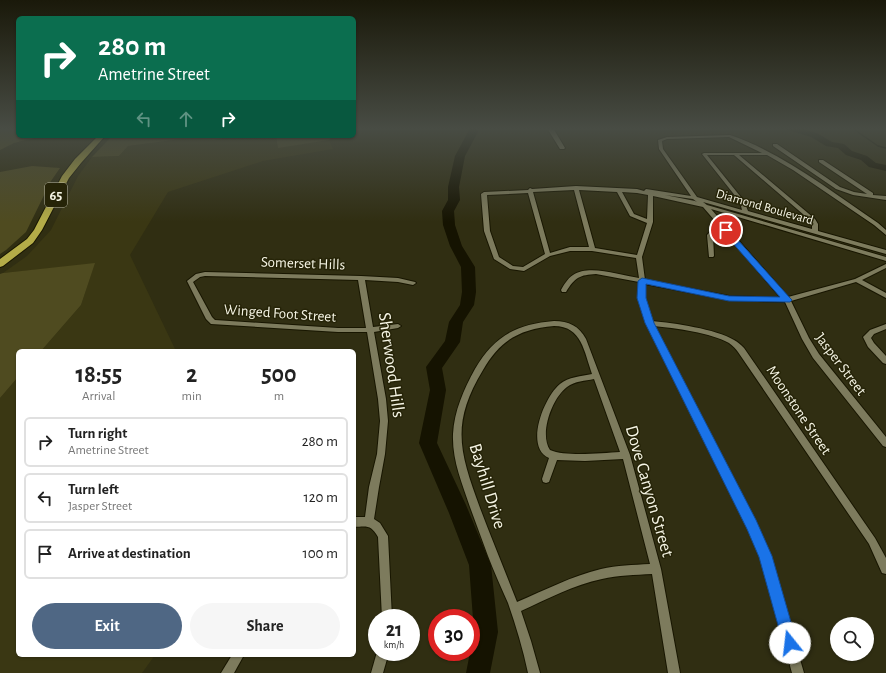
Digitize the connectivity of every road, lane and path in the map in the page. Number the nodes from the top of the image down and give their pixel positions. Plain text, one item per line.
1 (80, 159) edge
2 (668, 159) edge
3 (708, 159) edge
4 (742, 159) edge
5 (778, 159) edge
6 (796, 159) edge
7 (821, 160) dead end
8 (576, 188) junction
9 (530, 190) junction
10 (619, 190) junction
11 (651, 193) junction
12 (873, 196) junction
13 (695, 198) junction
14 (886, 198) edge
15 (705, 206) junction
16 (746, 212) junction
17 (650, 222) junction
18 (726, 230) junction
19 (815, 232) junction
20 (886, 233) edge
21 (592, 250) junction
22 (886, 252) edge
23 (548, 255) junction
24 (711, 256) dead end
25 (639, 257) junction
26 (886, 262) edge
27 (0, 264) edge
28 (194, 277) joint
29 (362, 278) junction
30 (857, 280) junction
31 (642, 281) junction
32 (413, 283) dead end
33 (564, 290) dead end
34 (886, 296) edge
35 (787, 300) junction
36 (574, 323) joint
37 (649, 323) junction
38 (398, 326) dead end
39 (886, 326) edge
40 (370, 330) junction
41 (886, 361) edge
42 (597, 376) junction
43 (886, 443) edge
44 (554, 456) junction
45 (626, 456) junction
46 (546, 479) dead end
47 (369, 521) junction
48 (356, 522) edge
49 (656, 569) junction
50 (886, 569) edge
51 (515, 608) junction
52 (387, 609) edge
53 (237, 657) edge
54 (380, 661) edge
55 (227, 673) edge
56 (377, 673) edge
57 (534, 673) edge
58 (674, 673) edge
59 (798, 673) edge

1 - 27 highway, 65
2 - 13 street
3 - 16 street
4 - 19 street
5 - 20 street
6 - 12 street
7 - 12 street
8 - 9 street, Diamond Boulevard
8 - 10 street, Diamond Boulevard
8 - 21 street
9 - 23 street
9 - 23 street, Diamond Boulevard
10 - 11 street, Diamond Boulevard
10 - 17 street
11 - 13 street, Diamond Boulevard
11 - 15 street, Diamond Boulevard
11 - 17 street
12 - 14 street
13 - 15 street
13 - 16 street, Diamond Boulevard
15 - 18 street, Jasper Street
15 - 26 street, Diamond Boulevard
16 - 19 street, Diamond Boulevard
17 - 25 street
18 - 24 street
18 - 35 street, Jasper Street
19 - 22 street, Diamond Boulevard
21 - 23 street
21 - 25 street
22 - 26 street
25 - 31 street
26 - 30 street
28 - 29 street, Somerset Hills
28 - 40 street, Winged Foot Street
29 - 32 street, Somerset Hills
29 - 40 street, Sherwood Hills
30 - 34 street
30 - 35 street
31 - 33 street
31 - 35 street
31 - 37 street
35 - 43 street, Jasper Street
36 - 42 street, Dove Canyon Street
36 - 51 street, Bayhill Drive
37 - 50 street, Moonstone Street
37 - 59 street
38 - 40 street, Winged Foot Street
39 - 41 street
40 - 47 street, Sherwood Hills
42 - 44 street
42 - 45 street, Dove Canyon Street
44 - 45 street
44 - 46 street
45 - 49 street, Dove Canyon Street
47 - 48 street
47 - 52 street
49 - 51 street
49 - 58 street, Dove Canyon Street
51 - 57 street, Bayhill Drive
53 - 55 street
54 - 56 street

